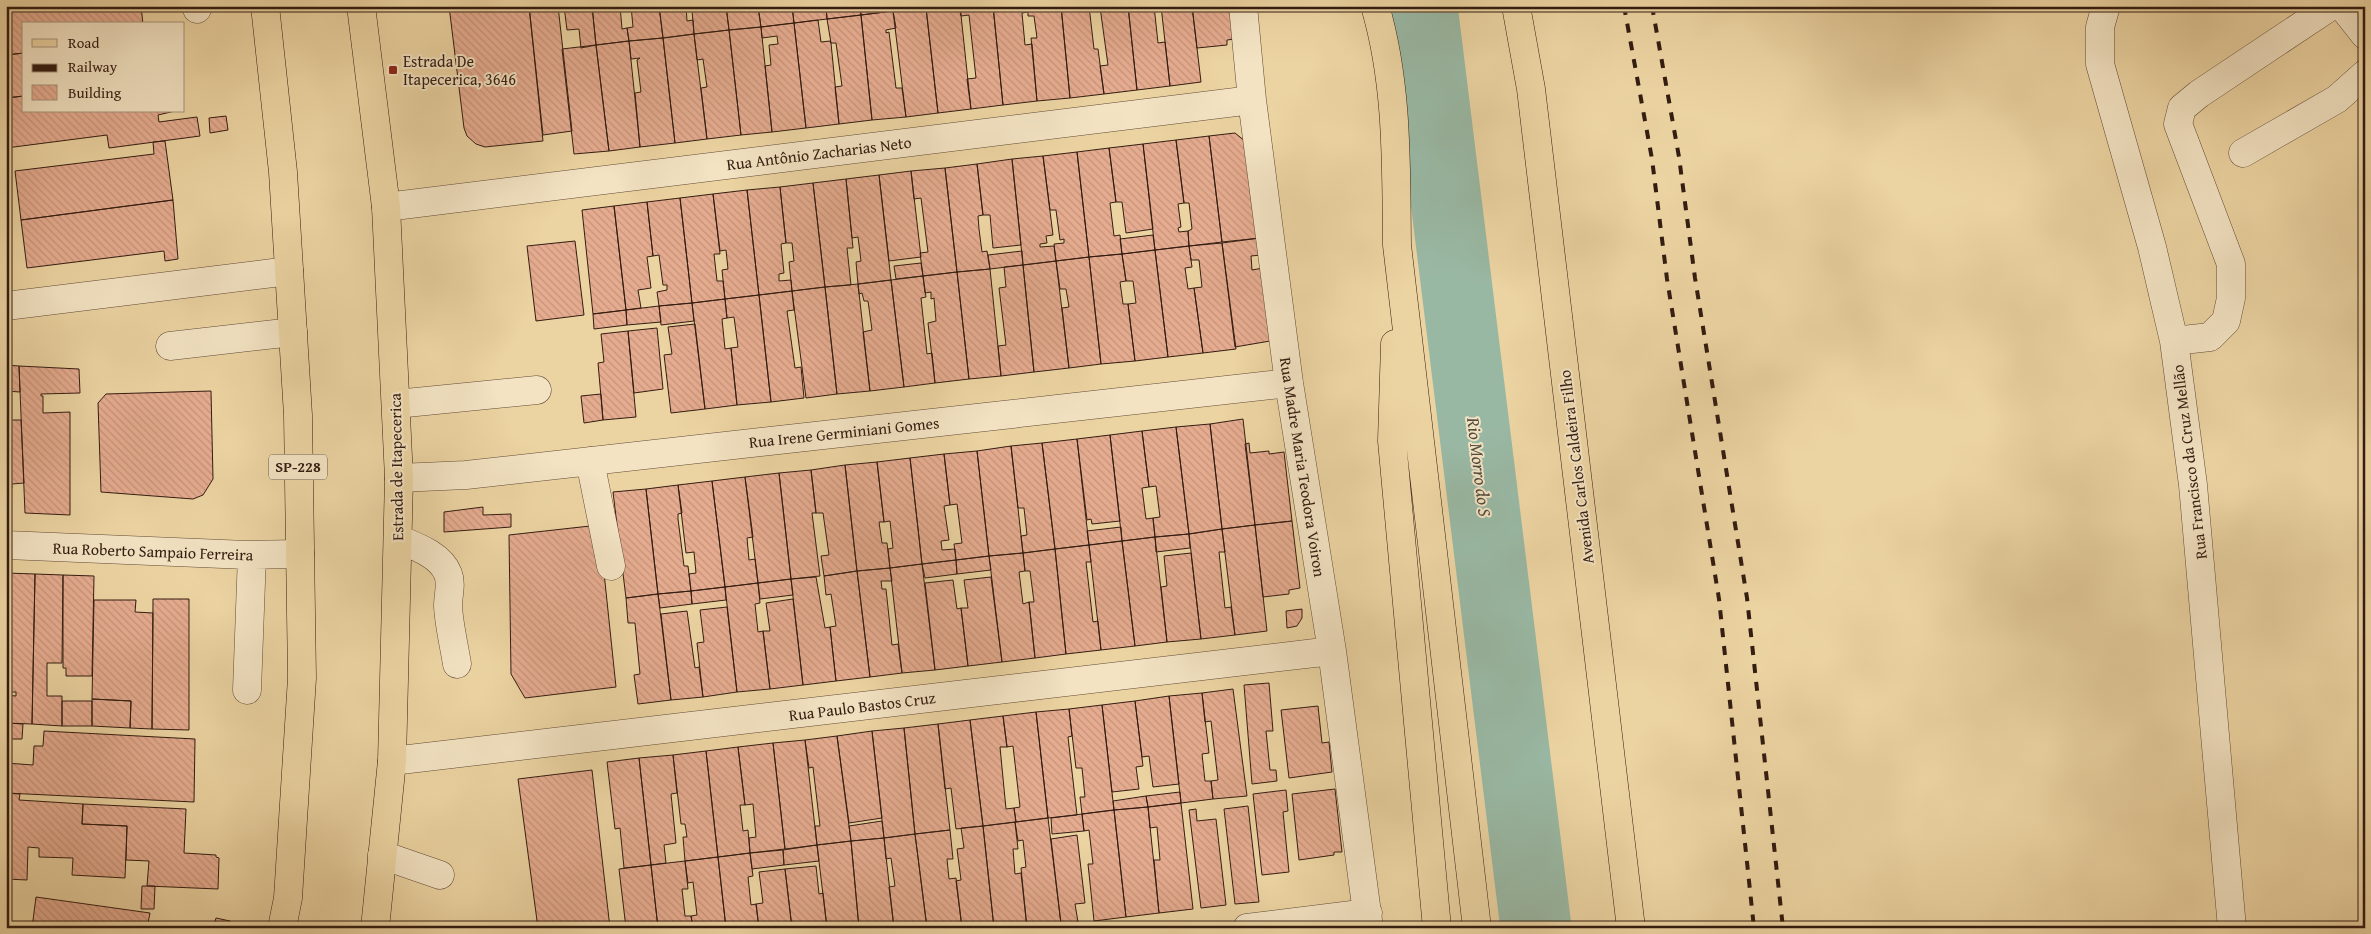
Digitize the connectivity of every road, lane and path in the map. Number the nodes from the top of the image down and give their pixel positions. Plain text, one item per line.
1 (265, 6) edge
2 (361, 6) edge
3 (1243, 6) edge
4 (1375, 6) edge
5 (1516, 6) edge
6 (2106, 6) edge
7 (2331, 6) edge
8 (2342, 6) edge
9 (2365, 35) edge
10 (2365, 74) edge
11 (1252, 100) junction
12 (2243, 153) dead end
13 (386, 207) junction
14 (1397, 246) junction
15 (289, 271) junction
16 (6, 306) edge
17 (293, 332) junction
18 (2174, 342) junction
19 (170, 346) dead end
20 (1289, 383) junction
21 (537, 390) dead end
22 (396, 404) junction
23 (590, 461) junction
24 (399, 478) junction
25 (398, 539) junction
26 (6, 545) edge
27 (300, 554) junction
28 (252, 555) junction
29 (611, 566) dead end
30 (1332, 651) junction
31 (457, 664) dead end
32 (248, 690) dead end
33 (392, 760) junction
34 (382, 855) junction
35 (440, 875) dead end
36 (1368, 920) edge
37 (282, 928) edge
38 (374, 928) edge
39 (1247, 928) edge
40 (1437, 928) edge
41 (1477, 928) edge
42 (1631, 928) edge
43 (2232, 928) edge

1 - 15 main road, SP-228
2 - 13 main road, Estrada de Itapecerica
3 - 11 street, Rua Madre Maria Teodora Voiron
4 - 14 main road
5 - 42 main road, Avenida Carlos Caldeira Filho
6 - 18 street, Rua Francisco da Cruz Mellão
7 - 18 street
8 - 9 street
10 - 12 street
11 - 13 street, Rua Antônio Zacharias Neto
11 - 20 street, Rua Madre Maria Teodora Voiron
13 - 22 main road, Estrada de Itapecerica
14 - 40 main road
14 - 41 main road
15 - 16 street
15 - 17 main road, SP-228
17 - 19 street
17 - 27 main road, SP-228
18 - 43 street, Rua Francisco da Cruz Mellão
20 - 23 street, Rua Irene Germiniani Gomes
20 - 30 street, Rua Madre Maria Teodora Voiron
21 - 22 street
22 - 24 main road, Estrada de Itapecerica
23 - 24 street, Rua Irene Germiniani Gomes
23 - 29 street
24 - 25 main road, Estrada de Itapecerica
25 - 31 street
25 - 33 main road, Estrada de Itapecerica
26 - 28 street, Rua Roberto Sampaio Ferreira
27 - 28 street, Rua Roberto Sampaio Ferreira
27 - 37 main road, SP-228
28 - 32 street
30 - 33 street, Rua Paulo Bastos Cruz
30 - 36 street, Rua Madre Maria Teodora Voiron
33 - 34 main road, Estrada de Itapecerica
34 - 35 street
34 - 38 main road, Estrada de Itapecerica
36 - 39 street

